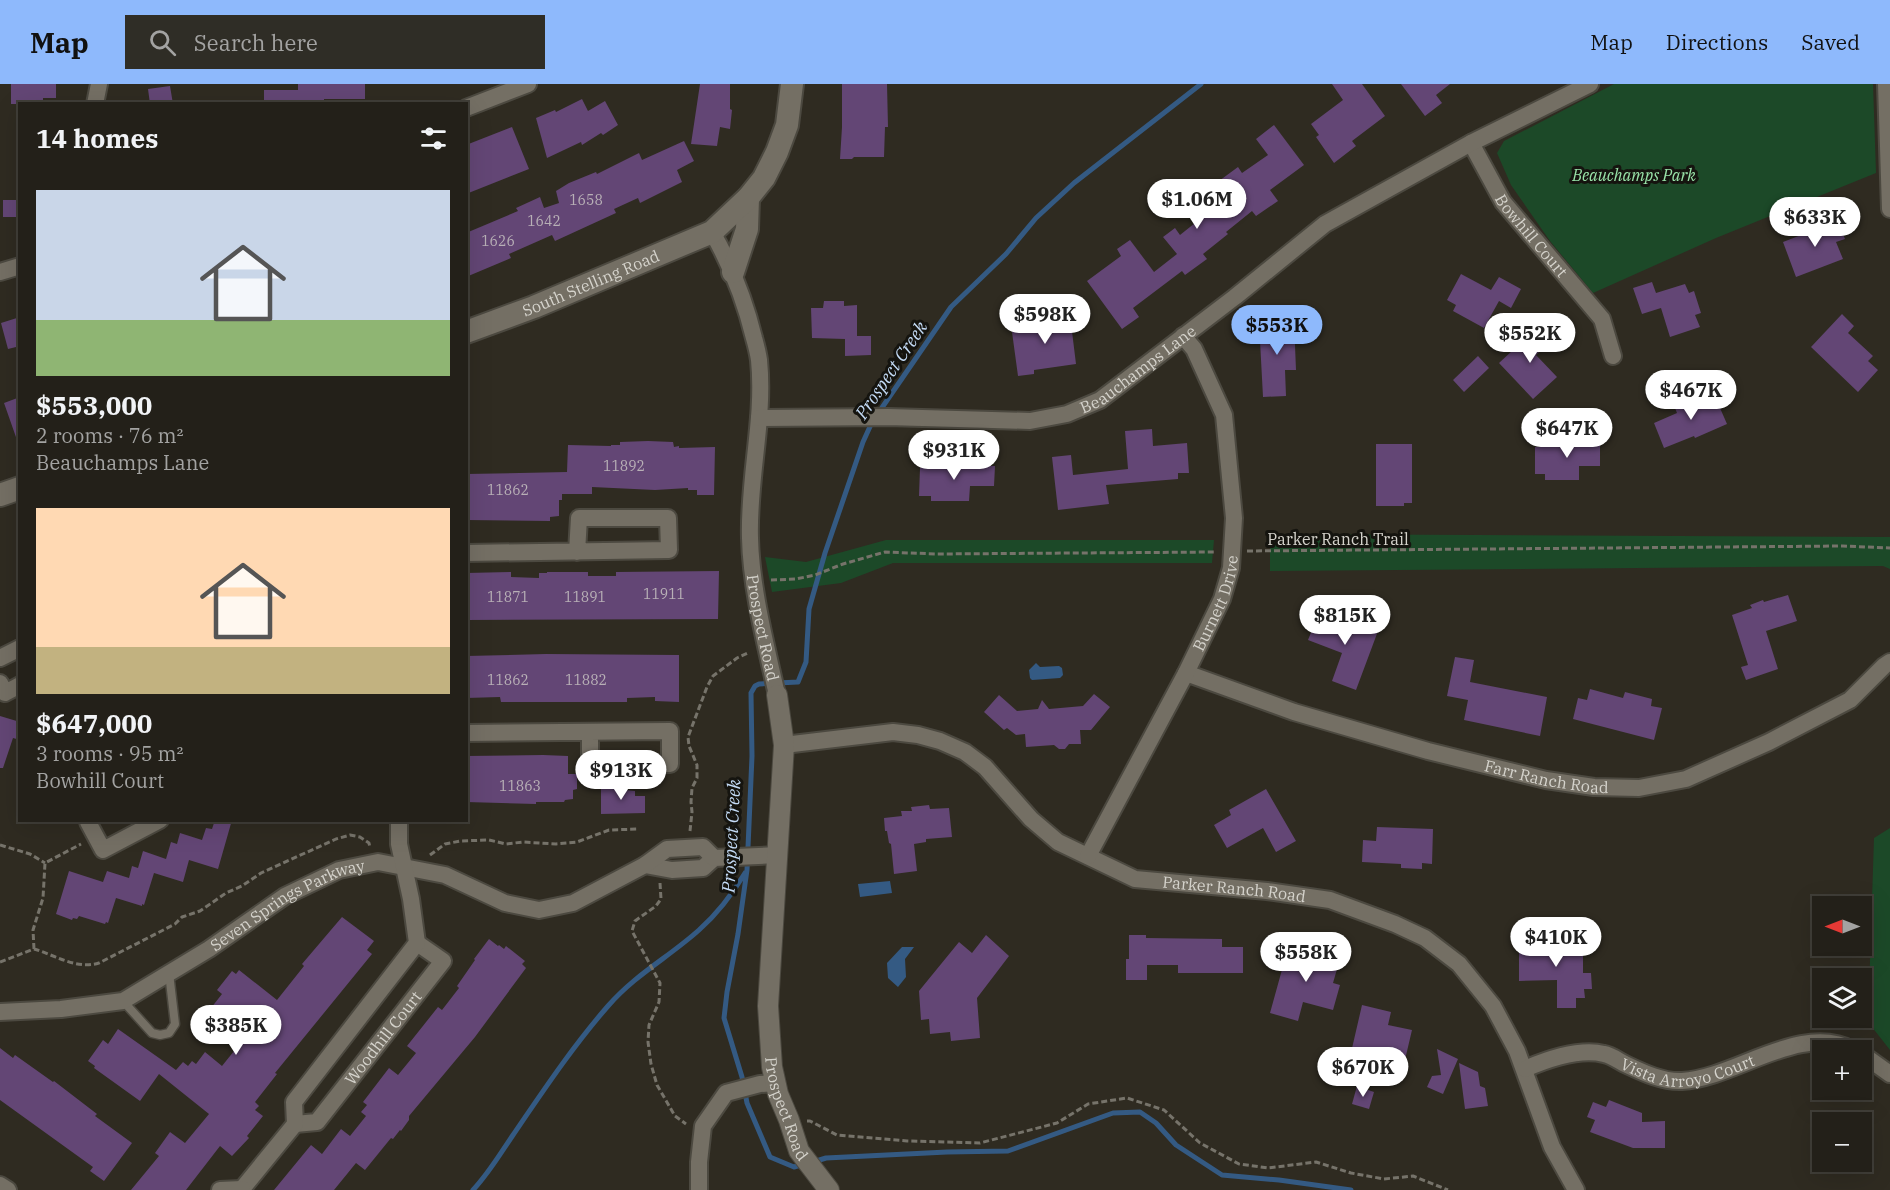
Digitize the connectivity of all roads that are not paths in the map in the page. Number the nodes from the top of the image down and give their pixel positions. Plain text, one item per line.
1 (99, 84) edge
2 (528, 84) edge
3 (792, 84) edge
4 (1590, 84) edge
5 (1886, 84) edge
6 (95, 102) edge
7 (468, 107) edge
8 (1471, 143) junction
9 (748, 198) junction
10 (1890, 208) edge
11 (712, 232) junction
12 (18, 267) edge
13 (0, 272) edge
14 (733, 272) junction
15 (468, 331) edge
16 (1183, 336) junction
17 (1613, 356) dead end
18 (759, 418) junction
19 (18, 489) edge
20 (0, 495) edge
21 (577, 552) junction
22 (468, 553) edge
23 (18, 649) edge
24 (0, 658) edge
25 (1890, 662) edge
26 (1186, 673) junction
27 (0, 683) edge
28 (18, 686) edge
29 (777, 695) joint
30 (468, 733) edge
31 (590, 733) junction
32 (784, 745) junction
33 (88, 822) edge
34 (156, 822) edge
35 (399, 822) edge
36 (777, 855) junction
37 (1088, 856) junction
38 (403, 867) junction
39 (417, 943) junction
40 (169, 973) junction
41 (123, 1001) junction
42 (0, 1012) edge
43 (1812, 1043) edge
44 (1872, 1061) edge
45 (1525, 1069) junction
46 (1890, 1074) edge
47 (766, 1084) junction
48 (295, 1125) junction
49 (0, 1185) edge
50 (825, 1185) edge
51 (8, 1190) edge
52 (220, 1190) edge
53 (242, 1190) edge
54 (699, 1190) edge
55 (1576, 1190) edge

1 - 6 street
2 - 7 street
3 - 9 main road
4 - 8 street, Beauchamps Lane
5 - 10 street
8 - 16 street, Beauchamps Lane
8 - 17 street, Bowhill Court
9 - 11 main road
9 - 14 main road
11 - 14 street, Prospect Road
11 - 15 main road, South Stelling Road
12 - 13 street
14 - 18 street, Prospect Road
16 - 18 street, Beauchamps Lane
16 - 26 street, Burnett Drive
18 - 29 street, Prospect Road
19 - 20 main road
21 - 21 street
21 - 22 street
23 - 24 street
25 - 26 street, Farr Ranch Road
26 - 37 street, Burnett Drive
27 - 28 street
29 - 32 street, Prospect Road
30 - 31 street
31 - 31 street
32 - 36 street, Prospect Road
32 - 37 street, Parker Ranch Road
33 - 34 street
35 - 38 street
36 - 38 street, Seven Springs Parkway
36 - 47 street, Prospect Road
37 - 45 street, Parker Ranch Road
38 - 39 street
38 - 40 street, Seven Springs Parkway
39 - 48 street, Woodhill Court
39 - 48 street, Woodhill Court
40 - 41 street, Seven Springs Parkway
40 - 41 lane
41 - 42 street, Seven Springs Parkway
43 - 45 street, Vista Arroyo Court
44 - 46 street
45 - 55 street, Parker Ranch Road
47 - 50 street, Prospect Road
47 - 54 street
48 - 53 street
49 - 51 street
52 - 53 street

